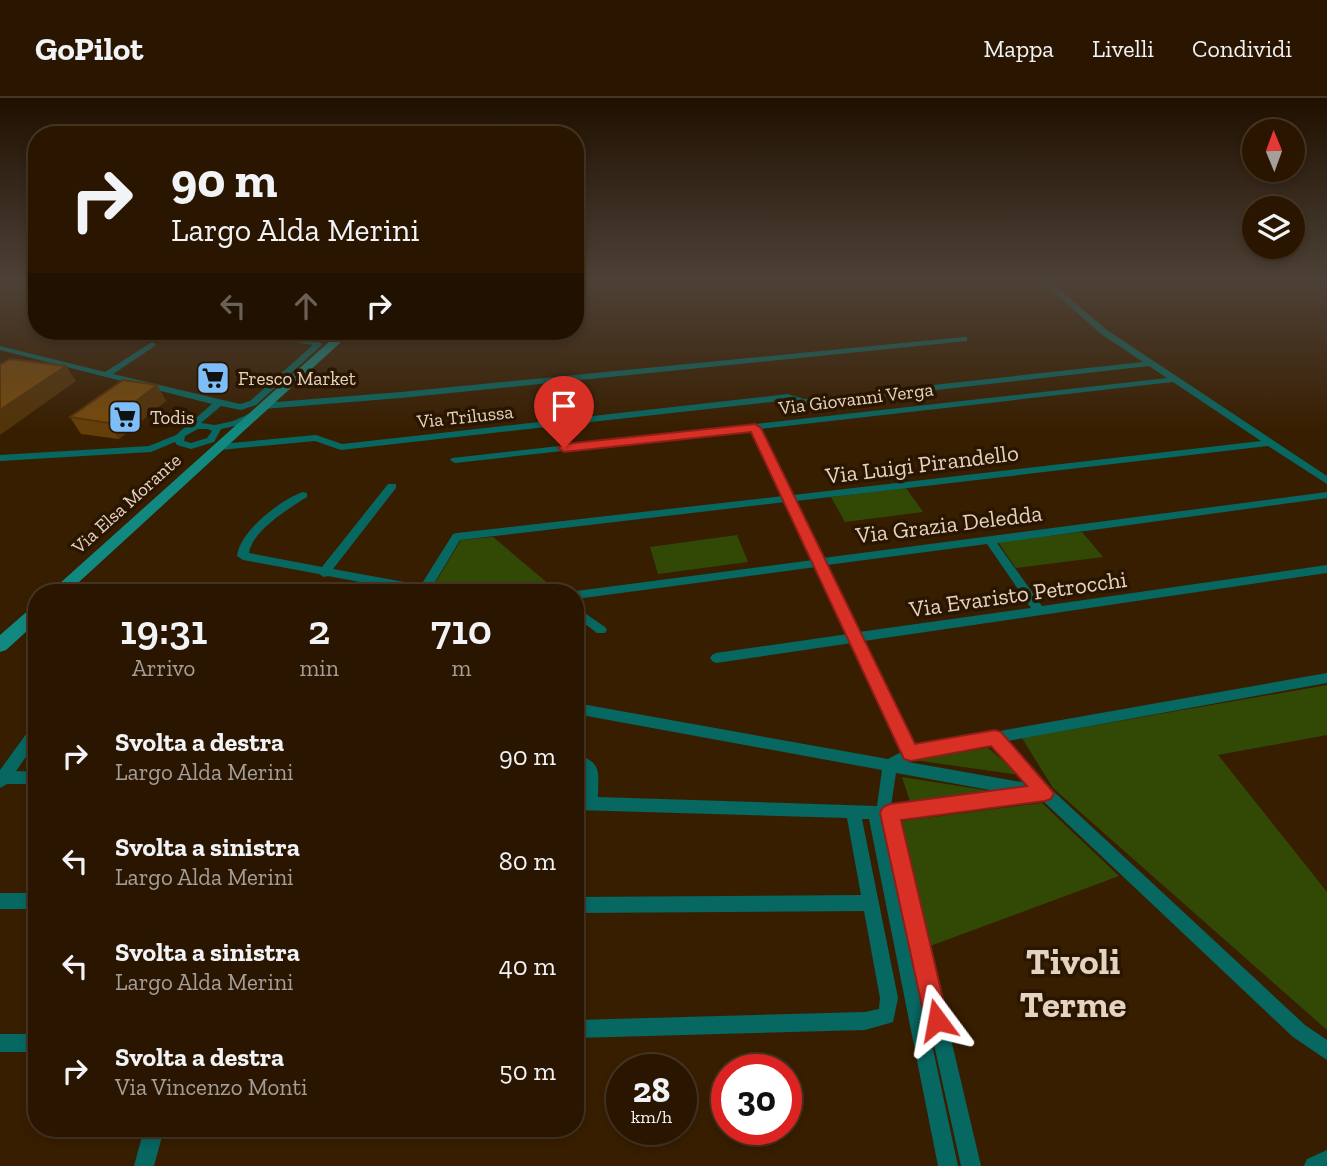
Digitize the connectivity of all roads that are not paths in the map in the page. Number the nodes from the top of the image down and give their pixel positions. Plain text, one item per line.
1 (1103, 331) edge
2 (964, 339) dead end
3 (296, 340) edge
4 (337, 340) edge
5 (152, 344) dead end
6 (0, 348) edge
7 (1153, 363) junction
8 (106, 375) junction
9 (1177, 379) junction
10 (219, 403) junction
11 (259, 410) junction
12 (202, 417) junction
13 (212, 427) junction
14 (755, 428) junction
15 (189, 429) junction
16 (180, 437) junction
17 (224, 443) junction
18 (1267, 443) junction
19 (196, 445) junction
20 (0, 458) edge
21 (455, 460) dead end
22 (199, 466) junction
23 (1327, 481) edge
24 (392, 486) dead end
25 (303, 495) dead end
26 (1327, 495) edge
27 (789, 499) junction
28 (990, 540) junction
29 (818, 562) junction
30 (1327, 569) edge
31 (324, 573) junction
32 (67, 584) edge
33 (389, 584) edge
34 (429, 584) edge
35 (584, 595) edge
36 (1040, 612) junction
37 (584, 617) edge
38 (28, 624) edge
39 (601, 631) dead end
40 (856, 638) junction
41 (3, 641) edge
42 (716, 658) dead end
43 (1327, 678) edge
44 (584, 710) edge
45 (995, 737) junction
46 (28, 742) edge
47 (911, 753) junction
48 (584, 763) edge
49 (890, 765) junction
50 (28, 778) edge
51 (1, 779) edge
52 (1045, 793) junction
53 (584, 799) edge
54 (584, 803) edge
55 (853, 812) junction
56 (883, 813) junction
57 (0, 901) edge
58 (28, 901) edge
59 (871, 903) junction
60 (584, 905) edge
61 (584, 1029) edge
62 (1299, 1031) junction
63 (0, 1042) edge
64 (28, 1043) edge
65 (1327, 1051) edge
66 (1327, 1057) edge
67 (152, 1137) edge
68 (1327, 1160) edge
69 (144, 1166) edge
70 (947, 1166) edge
71 (971, 1166) edge
72 (1314, 1166) edge

1 - 7 street
2 - 11 street
3 - 10 street
4 - 11 street, Via Elsa Morante
5 - 8 street
6 - 8 street
7 - 9 street
7 - 17 street, Via Trilussa
8 - 10 street
9 - 14 street, Via Giovanni Verga
9 - 18 street
10 - 12 street
11 - 13 street
11 - 17 street, Via Elsa Morante
12 - 13 street
12 - 15 street
13 - 15 street
13 - 17 street
13 - 19 street
14 - 21 street, Via Giovanni Verga
14 - 27 street
15 - 16 street
16 - 19 street
16 - 20 street
17 - 19 street, Via Trilussa
17 - 22 street, Via Elsa Morante
18 - 23 street
18 - 27 street, Via Luigi Pirandello
19 - 22 street
22 - 32 street, Via Elsa Morante
24 - 31 street
25 - 31 street
26 - 28 street, Via Grazia Deledda
27 - 29 street
27 - 34 street, Via Luigi Pirandello
28 - 29 street, Via Grazia Deledda
28 - 36 street
29 - 35 street, Via Grazia Deledda
29 - 40 street
30 - 36 street, Via Evaristo Petrocchi
31 - 33 street
36 - 40 street, Via Evaristo Petrocchi
37 - 39 street
38 - 41 street
40 - 42 street, Via Evaristo Petrocchi
40 - 47 street
43 - 45 street
44 - 49 street
45 - 47 street
45 - 52 street
46 - 51 street
47 - 49 street
48 - 53 street
49 - 52 street
49 - 56 street
50 - 51 street
52 - 56 street
52 - 62 street
54 - 55 street
55 - 56 street
55 - 59 street
56 - 70 street
56 - 71 street
57 - 58 street
59 - 60 street
59 - 61 street
62 - 65 street
62 - 66 street
63 - 64 street
67 - 69 street
68 - 72 street

